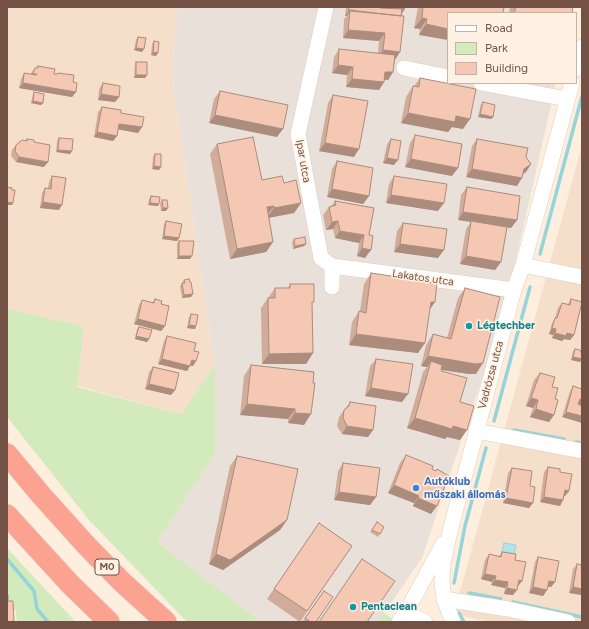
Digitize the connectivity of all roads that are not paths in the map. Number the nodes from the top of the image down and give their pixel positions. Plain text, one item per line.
1 (326, 7) edge
2 (582, 47) edge
3 (577, 65) edge
4 (404, 68) dead end
5 (447, 77) edge
6 (486, 84) edge
7 (572, 84) edge
8 (567, 99) junction
9 (523, 265) junction
10 (332, 266) junction
11 (582, 277) edge
12 (332, 287) dead end
13 (514, 290) junction
14 (476, 431) junction
15 (582, 451) edge
16 (7, 454) edge
17 (7, 515) edge
18 (450, 531) junction
19 (444, 599) junction
20 (403, 617) edge
21 (109, 622) edge
22 (166, 622) edge
23 (421, 622) edge
24 (425, 622) edge
25 (453, 622) edge
26 (568, 622) edge

1 - 10 street, Ipar utca
2 - 3 street
4 - 5 street
6 - 8 street
7 - 8 street, Vadrózsa utca
8 - 9 street, Vadrózsa utca
9 - 11 street
9 - 13 street, Vadrózsa utca
10 - 12 street
10 - 13 street, Lakatos utca
13 - 14 street, Vadrózsa utca
14 - 15 street
14 - 18 street, Vadrózsa utca
16 - 22 highway, M0
17 - 21 highway
18 - 19 street, Vadrózsa utca
18 - 20 street
19 - 25 street, Vadrózsa utca
19 - 26 street
20 - 24 street
23 - 24 street

